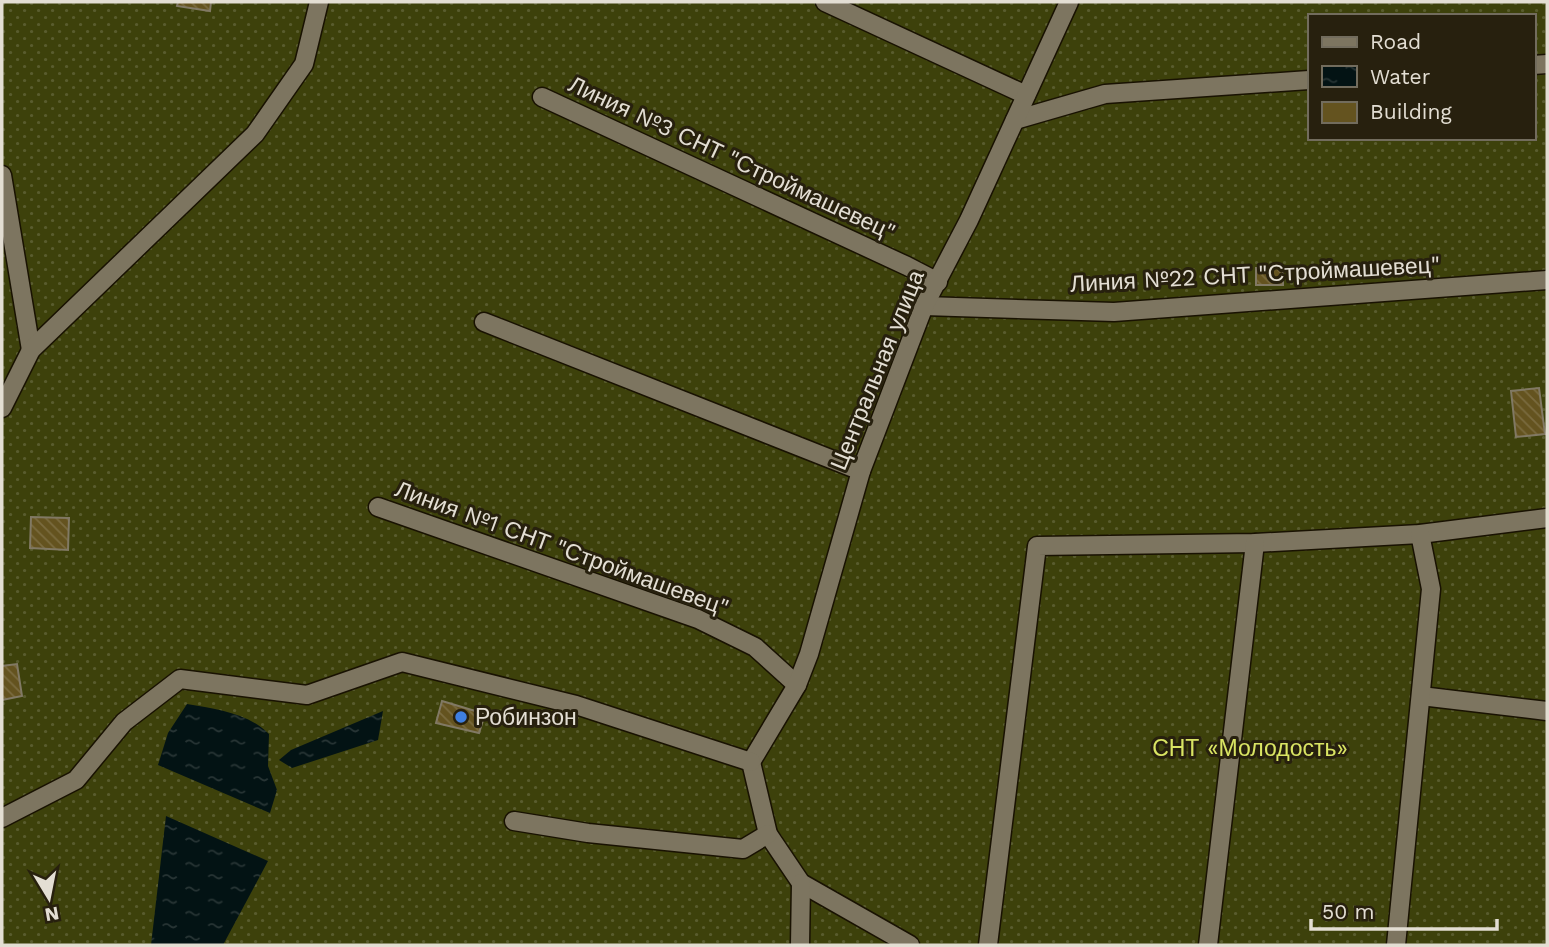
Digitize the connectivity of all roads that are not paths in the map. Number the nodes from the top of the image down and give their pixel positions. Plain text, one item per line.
1 (319, 2) edge
2 (825, 2) edge
3 (1069, 2) edge
4 (1308, 80) edge
5 (1026, 95) junction
6 (542, 97) dead end
7 (1015, 120) junction
8 (2, 175) edge
9 (1547, 280) edge
10 (938, 282) junction
11 (924, 306) junction
12 (484, 322) dead end
13 (31, 351) junction
14 (2, 408) edge
15 (861, 471) junction
16 (378, 507) dead end
17 (1547, 518) edge
18 (1420, 534) junction
19 (1255, 543) junction
20 (797, 685) junction
21 (1421, 695) junction
22 (1547, 711) edge
23 (751, 762) junction
24 (2, 818) edge
25 (514, 821) dead end
26 (768, 834) junction
27 (801, 883) junction
28 (800, 945) edge
29 (910, 945) edge
30 (988, 945) edge
31 (1208, 945) edge
32 (1396, 945) edge

1 - 13 street
2 - 5 street
3 - 5 street, Центральная улица
4 - 7 street
5 - 7 street, Центральная улица
6 - 10 street, Линия №3 СНТ "Строймашевец"
7 - 10 street, Центральная улица
8 - 13 street
9 - 11 street, Линия №22 СНТ "Строймашевец"
10 - 11 street, Центральная улица
11 - 15 street, Центральная улица
12 - 15 street
13 - 14 street
15 - 20 street, Центральная улица
16 - 20 street, Линия №1 СНТ "Строймашевец"
17 - 18 street
18 - 19 street
18 - 21 street
19 - 30 street
19 - 31 street
20 - 23 street, Центральная улица
21 - 22 street
21 - 32 street
23 - 24 street
23 - 26 street
25 - 26 street
26 - 27 street
27 - 28 street
27 - 29 street

